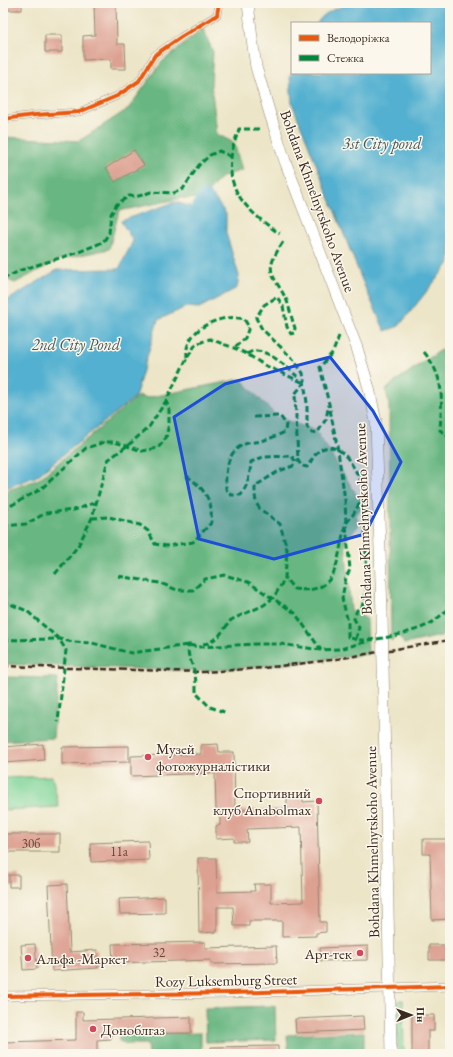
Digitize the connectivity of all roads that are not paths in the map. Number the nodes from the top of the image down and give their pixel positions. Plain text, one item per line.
1 (219, 3) edge
2 (248, 3) edge
3 (3, 119) edge
4 (450, 986) edge
5 (390, 987) junction
6 (3, 996) edge
7 (391, 1054) edge

1 - 3 street
2 - 5 main road, Bohdana Khmelnytskoho Avenue, bridge
4 - 5 street, Rozy Luksemburg Street
5 - 6 street, Rozy Luksemburg Street
5 - 7 main road, Bohdana Khmelnytskoho Avenue

